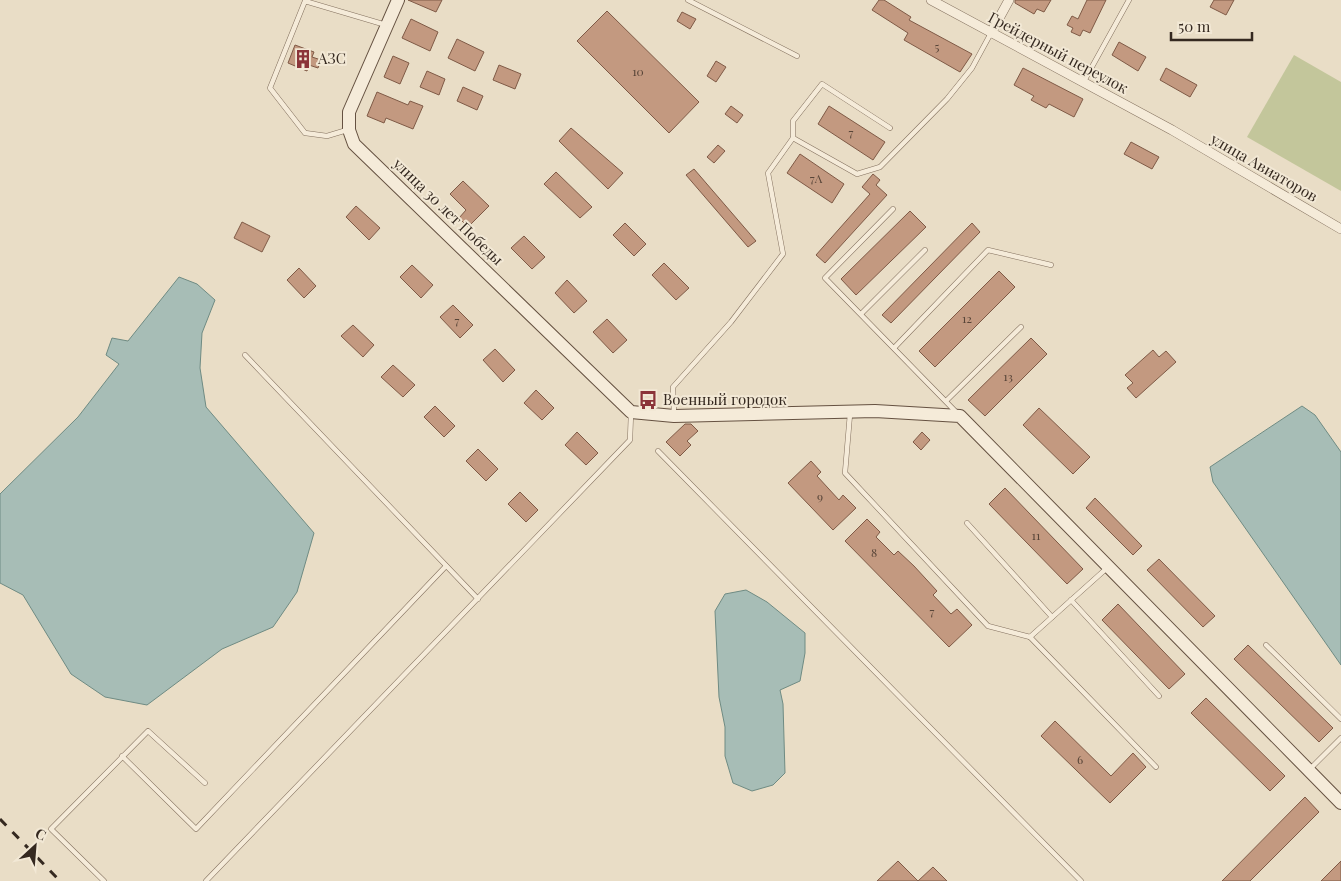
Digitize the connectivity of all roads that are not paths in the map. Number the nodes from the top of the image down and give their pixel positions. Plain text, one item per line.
1 (398, 0) edge
2 (688, 0) edge
3 (931, 0) edge
4 (1009, 0) edge
5 (1129, 0) edge
6 (387, 25) junction
7 (990, 33) junction
8 (797, 56) dead end
9 (1083, 82) junction
10 (890, 128) dead end
11 (349, 130) junction
12 (1172, 130) joint
13 (793, 138) junction
14 (893, 209) dead end
15 (1341, 229) edge
16 (925, 250) dead end
17 (1051, 265) dead end
18 (861, 314) junction
19 (1021, 327) dead end
20 (894, 348) junction
21 (245, 354) dead end
22 (946, 402) junction
23 (631, 412) junction
24 (850, 412) junction
25 (674, 416) junction
26 (960, 416) junction
27 (658, 451) dead end
28 (967, 523) dead end
29 (446, 566) junction
30 (1108, 567) junction
31 (478, 599) junction
32 (1072, 600) junction
33 (1052, 617) junction
34 (1030, 638) junction
35 (1266, 645) dead end
36 (1159, 696) dead end
37 (1341, 719) edge
38 (1341, 738) edge
39 (122, 756) junction
40 (1156, 767) dead end
41 (1308, 771) junction
42 (205, 783) dead end
43 (1341, 803) edge
44 (104, 881) edge
45 (206, 881) edge
46 (1081, 881) edge

1 - 6 street
2 - 8 lane
3 - 7 street, Грейдерный переулок
4 - 7 street
5 - 9 lane
6 - 11 street
6 - 11 lane
7 - 9 street, Грейдерный переулок
7 - 13 lane
9 - 12 street, Грейдерный переулок
10 - 13 lane
11 - 23 street, улица 30 лет Победы
12 - 15 street, улица Авиаторов
13 - 25 lane
14 - 18 lane
16 - 18 lane
17 - 20 lane
18 - 20 lane
19 - 22 lane
20 - 22 lane
21 - 29 lane
22 - 26 lane
23 - 25 street
23 - 31 lane
24 - 25 street
24 - 26 street
24 - 34 lane
26 - 30 street
27 - 46 lane
28 - 33 lane
29 - 31 lane
29 - 39 lane
30 - 32 lane
30 - 41 street
31 - 45 lane
32 - 33 lane
32 - 36 lane
33 - 34 lane
34 - 40 lane
35 - 37 lane
38 - 41 lane
39 - 42 lane
39 - 44 lane
41 - 43 street

